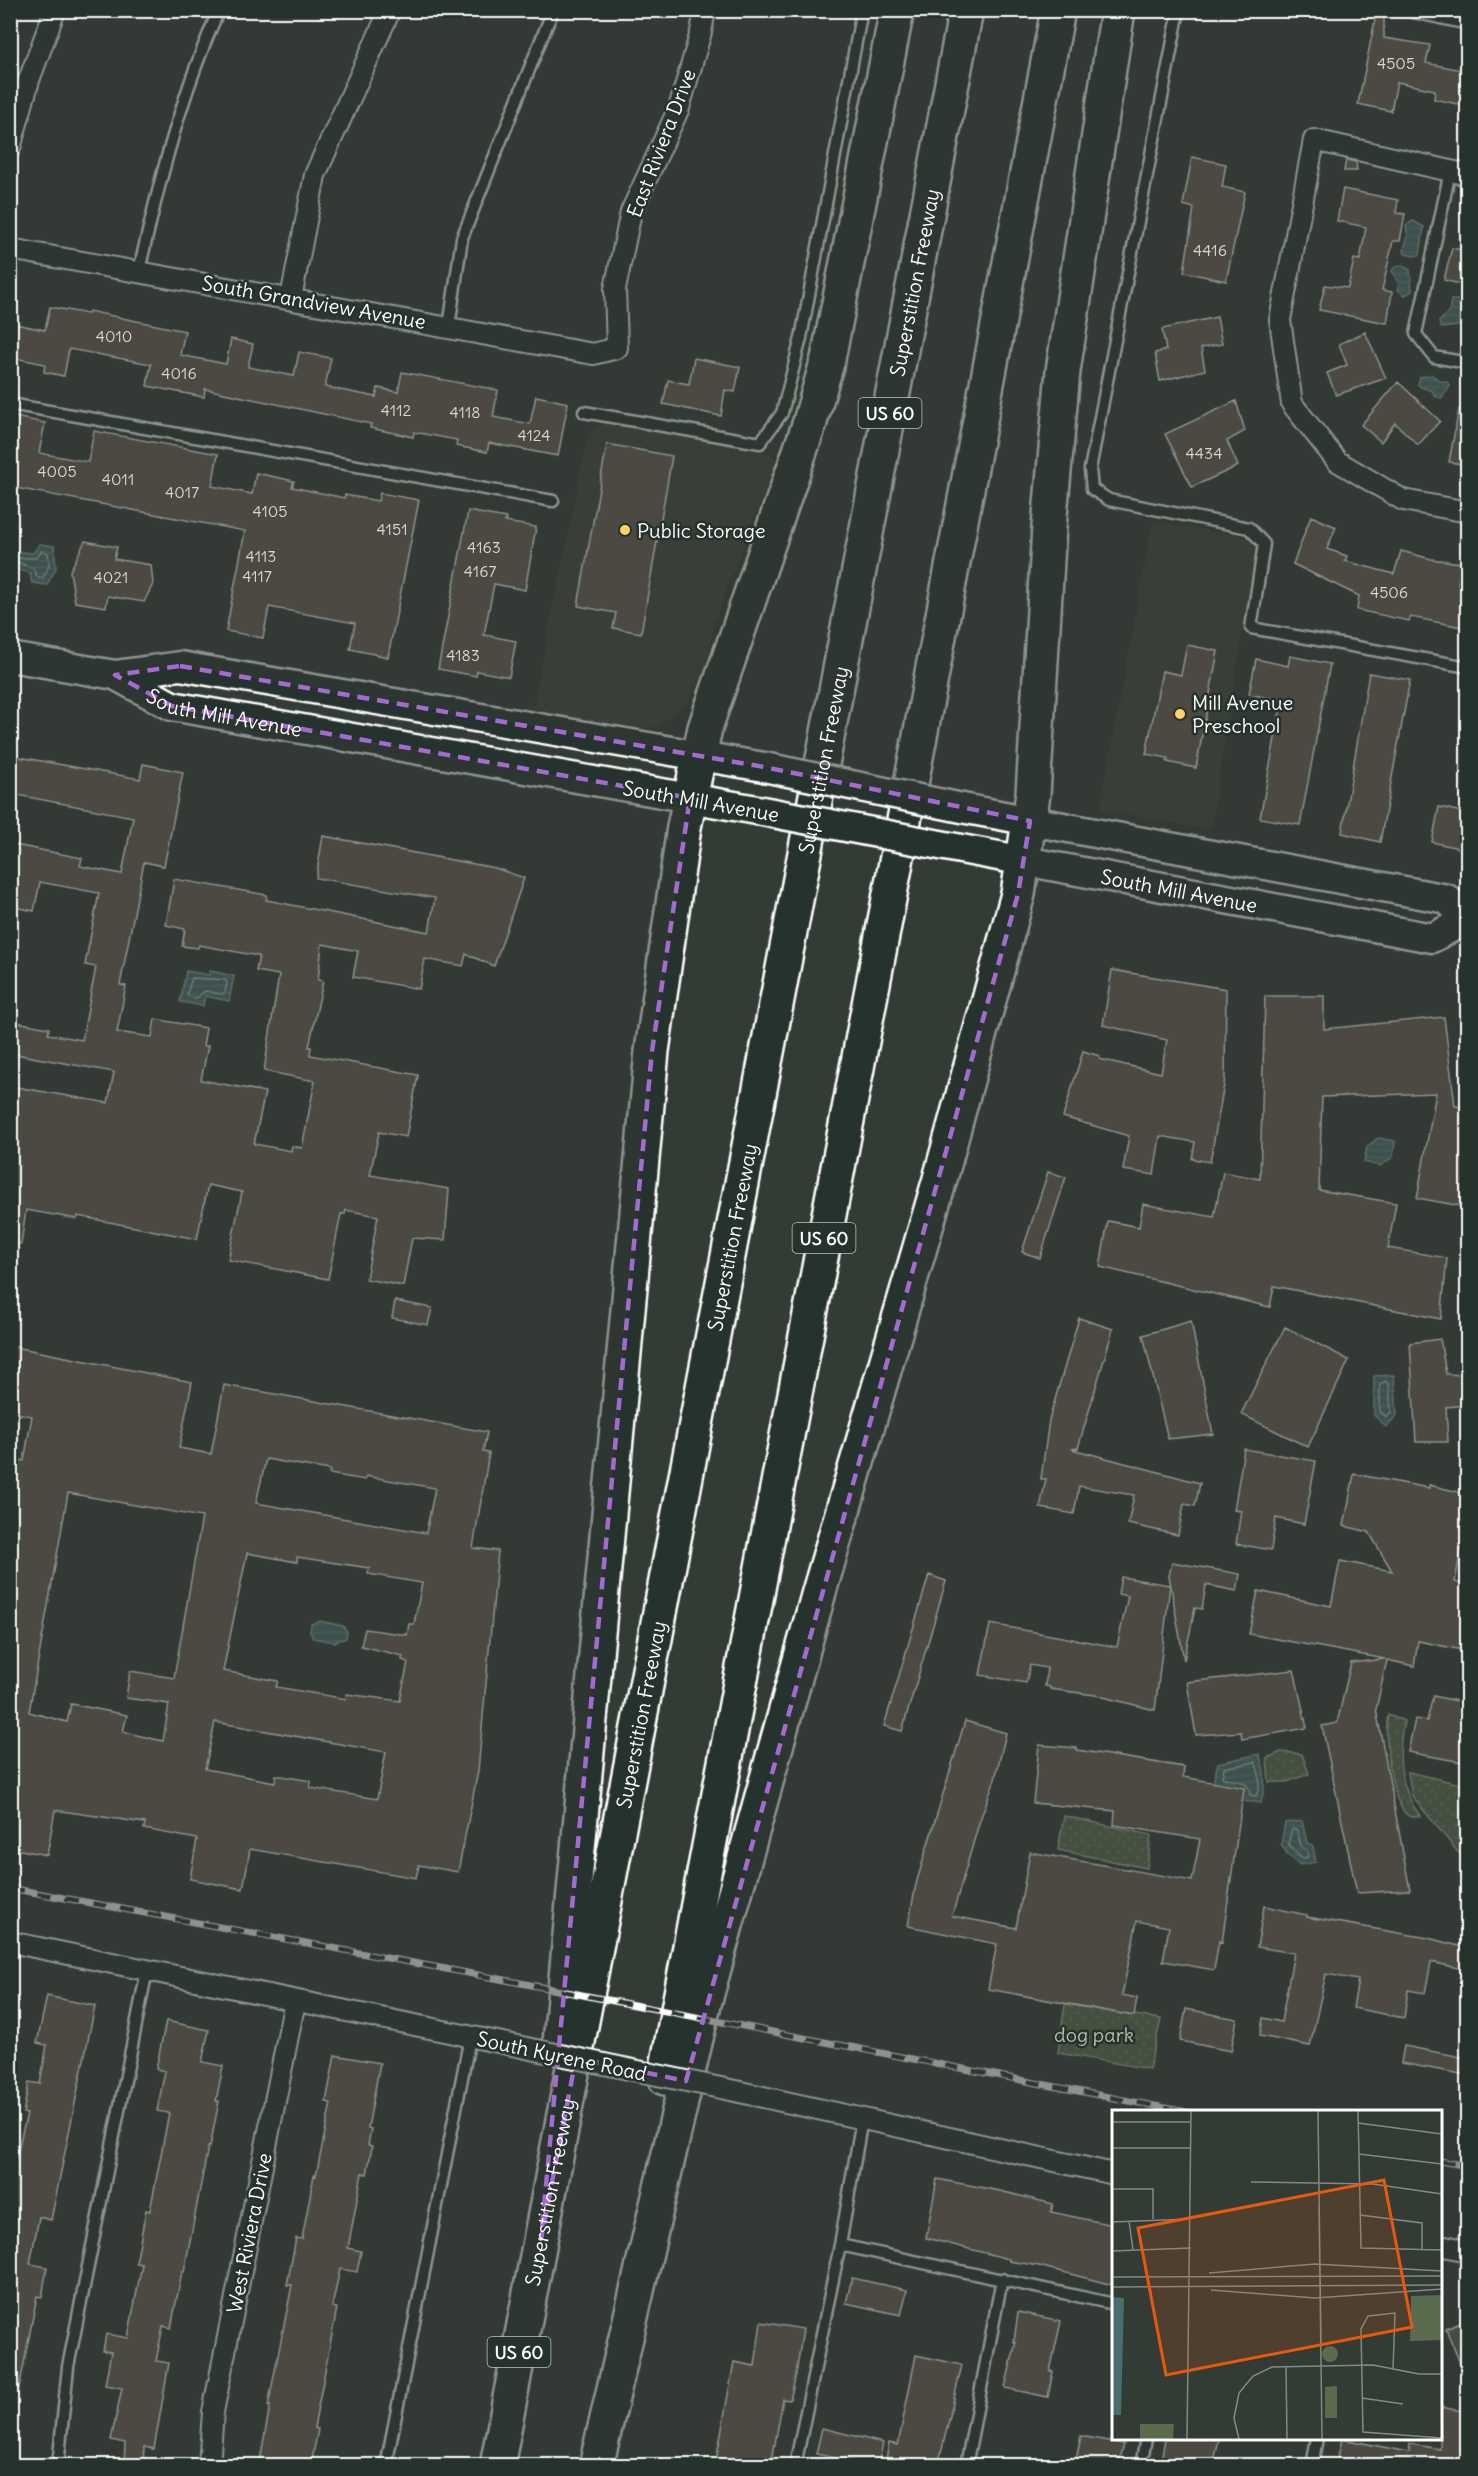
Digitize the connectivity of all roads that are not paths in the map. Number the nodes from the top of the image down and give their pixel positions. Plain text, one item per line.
1 (55, 10) edge
2 (219, 10) edge
3 (390, 10) edge
4 (553, 10) edge
5 (705, 10) edge
6 (862, 10) edge
7 (897, 10) edge
8 (966, 10) edge
9 (1058, 10) edge
10 (1118, 10) edge
11 (1179, 10) edge
12 (1404, 10) edge
13 (1467, 24) edge
14 (10, 148) edge
15 (1459, 173) edge
16 (10, 249) edge
17 (139, 271) junction
18 (291, 298) junction
19 (449, 327) junction
20 (617, 348) joint
21 (1467, 363) edge
22 (10, 404) edge
23 (584, 412) dead end
24 (553, 501) dead end
25 (1467, 512) edge
26 (10, 657) edge
27 (1467, 667) edge
28 (115, 675) junction
29 (698, 756) junction
30 (690, 798) junction
31 (1030, 821) junction
32 (1023, 861) junction
33 (1467, 920) edge
34 (11, 1943) edge
35 (147, 1970) junction
36 (296, 2001) junction
37 (477, 2038) junction
38 (862, 2119) junction
39 (1112, 2174) edge
40 (541, 2239) junction
41 (840, 2245) junction
42 (1442, 2245) edge
43 (1467, 2251) edge
44 (1002, 2279) junction
45 (1112, 2304) edge
46 (1146, 2440) edge
47 (1317, 2440) edge
48 (57, 2466) edge
49 (209, 2466) edge
50 (386, 2466) edge
51 (497, 2466) edge
52 (594, 2466) edge
53 (795, 2466) edge
54 (966, 2466) edge
55 (1141, 2466) edge
56 (1312, 2466) edge

1 - 14 street
2 - 17 lane
3 - 18 street
4 - 19 lane
5 - 20 street, East Riviera Drive
6 - 23 lane
7 - 29 highway
8 - 40 highway, Superstition Freeway / US 60
9 - 52 highway, US 60
10 - 31 highway
11 - 27 lane
12 - 13 lane
15 - 21 lane
15 - 25 street
16 - 17 street, South Grandview Avenue
17 - 18 street, South Grandview Avenue
18 - 19 street, South Grandview Avenue
19 - 20 street, South Grandview Avenue
22 - 24 lane
26 - 28 main road, South Mill Avenue
28 - 29 main road, South Mill Avenue
28 - 30 main road, South Mill Avenue
29 - 30 highway
29 - 31 main road, South Mill Avenue, bridge
30 - 32 main road, South Mill Avenue, bridge
30 - 40 highway
31 - 32 highway
31 - 33 main road, South Mill Avenue
32 - 33 main road, South Mill Avenue
32 - 52 highway
34 - 35 street, South Kyrene Road
35 - 36 street, South Kyrene Road
35 - 48 lane
36 - 37 street, South Kyrene Road
36 - 49 street, West Riviera Drive
37 - 38 street, South Kyrene Road, bridge
37 - 50 lane
38 - 39 street, South Kyrene Road
38 - 41 lane
40 - 51 highway, Superstition Freeway / US 60
41 - 44 lane
41 - 53 lane
42 - 43 street
44 - 45 lane
44 - 54 lane
46 - 55 lane
47 - 56 lane

